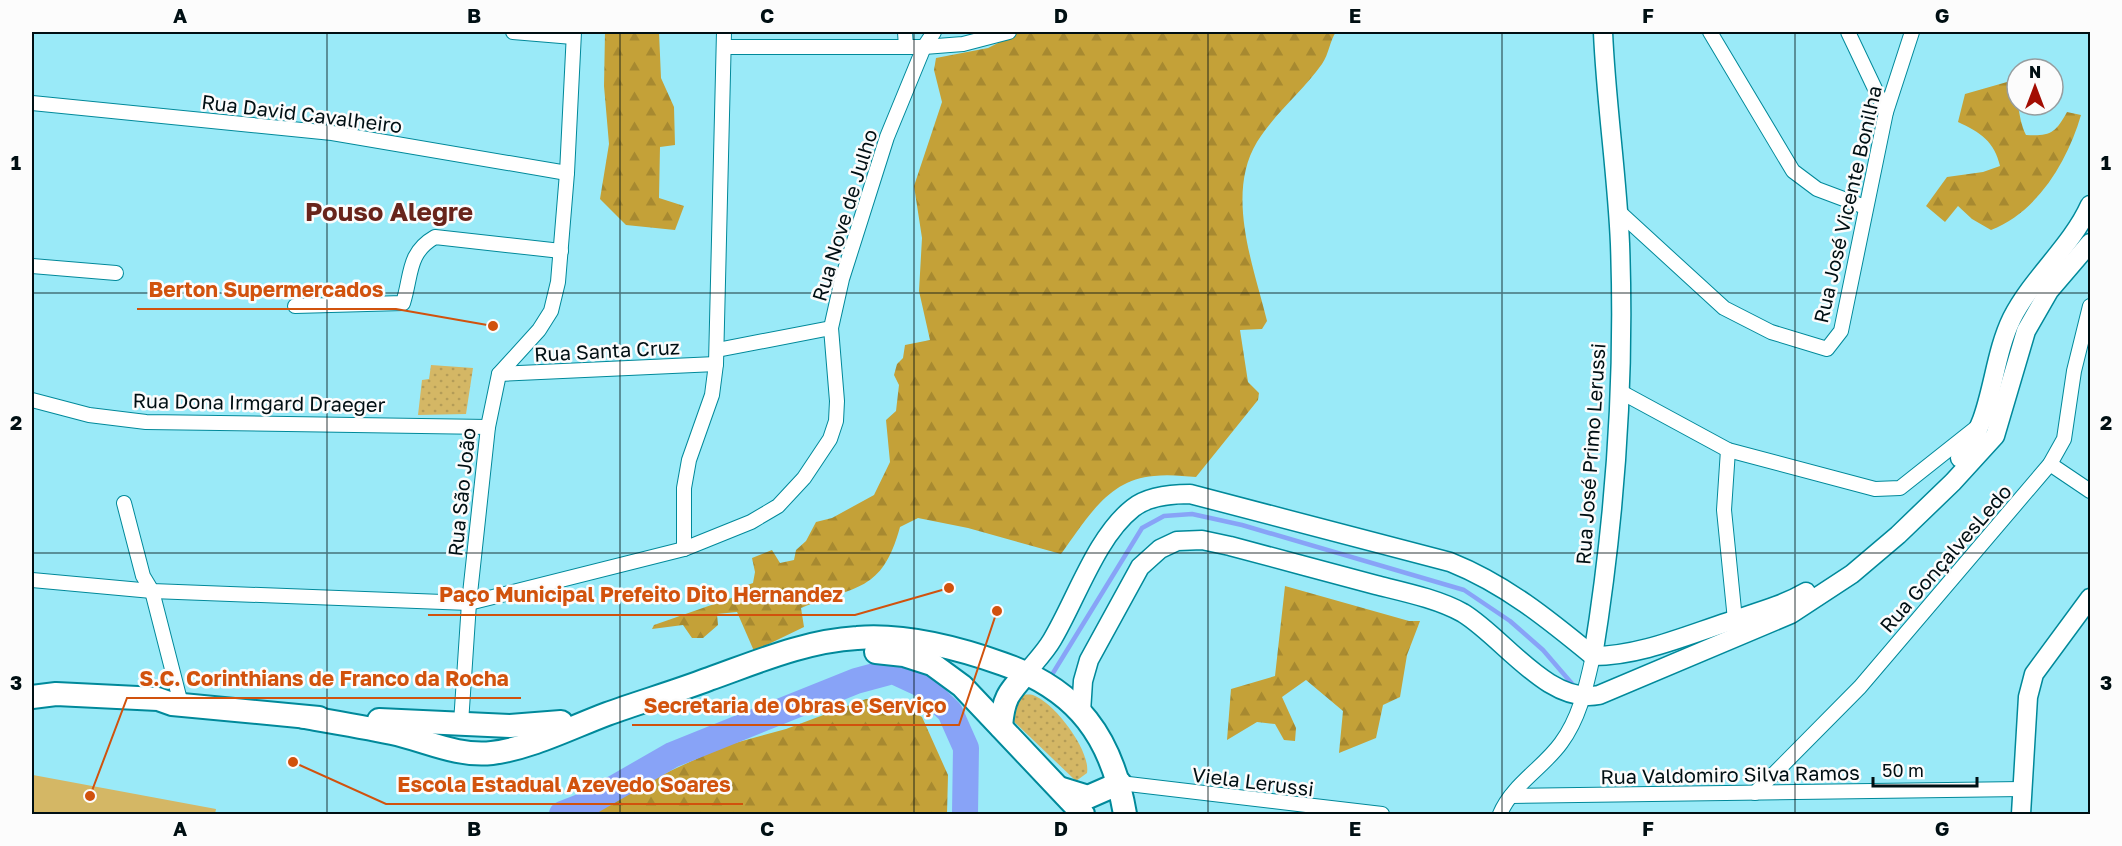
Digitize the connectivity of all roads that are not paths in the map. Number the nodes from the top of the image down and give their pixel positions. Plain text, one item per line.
1 (513, 32) edge
2 (724, 32) edge
3 (905, 32) edge
4 (934, 32) edge
5 (1009, 32) edge
6 (1603, 32) edge
7 (1710, 32) edge
8 (1848, 32) edge
9 (1912, 32) edge
10 (573, 34) edge
11 (906, 46) junction
12 (724, 47) junction
13 (924, 47) junction
14 (32, 103) edge
15 (1886, 112) junction
16 (567, 173) junction
17 (1865, 207) junction
18 (1617, 211) junction
19 (2089, 216) edge
20 (2091, 243) edge
21 (561, 251) junction
22 (32, 266) edge
23 (116, 273) dead end
24 (295, 306) dead end
25 (2091, 306) edge
26 (831, 328) junction
27 (717, 357) junction
28 (499, 374) junction
29 (1621, 392) junction
30 (32, 400) edge
31 (1990, 425) junction
32 (488, 427) junction
33 (1728, 450) junction
34 (2050, 464) junction
35 (2091, 491) edge
36 (124, 503) dead end
37 (684, 549) junction
38 (32, 580) edge
39 (152, 591) junction
40 (2091, 598) edge
41 (469, 603) junction
42 (1735, 620) junction
43 (1593, 656) junction
44 (770, 657) junction
45 (1027, 672) junction
46 (38, 697) edge
47 (1583, 698) junction
48 (176, 704) junction
49 (614, 712) junction
50 (1082, 712) junction
51 (304, 717) junction
52 (461, 723) junction
53 (1001, 727) junction
54 (391, 733) junction
55 (1120, 783) junction
56 (1062, 789) junction
57 (2022, 789) junction
58 (1755, 793) junction
59 (1511, 796) junction
60 (1083, 814) edge
61 (1125, 814) edge
62 (1382, 814) edge
63 (1500, 814) edge
64 (2021, 814) edge

1 - 10 street
2 - 12 street
3 - 11 street
4 - 13 street, Rua Nove de Julho
5 - 13 street
6 - 18 street, Rua José Primo Lerussi
7 - 17 street
8 - 15 street
9 - 15 street, Rua José Vicente Bonilha
10 - 16 street
11 - 12 street
11 - 13 street
12 - 27 street
13 - 26 street, Rua Nove de Julho
14 - 16 street, Rua David Cavalheiro
15 - 17 street, Rua José Vicente Bonilha
16 - 21 street
17 - 18 street, Rua José Vicente Bonilha
18 - 29 street, Rua José Primo Lerussi
19 - 31 street
20 - 31 street
21 - 24 street
21 - 28 street
22 - 23 street
25 - 34 street, Rua GonçalvesLedo
26 - 27 street, Rua Santa Cruz
26 - 37 street, Rua Nove de Julho
27 - 28 street, Rua Santa Cruz
27 - 37 street
28 - 32 street, Rua São João
29 - 33 street
29 - 43 street, Rua José Primo Lerussi
30 - 32 street, Rua Dona Irmgard Draeger
31 - 33 street
31 - 42 street
31 - 47 street
32 - 41 street, Rua São João
33 - 42 street
34 - 35 street
34 - 58 street, Rua GonçalvesLedo
36 - 39 street
37 - 41 street, Rua Nove de Julho
38 - 39 street, Rua Nove de Julho
39 - 41 street, Rua Nove de Julho
39 - 48 street
40 - 57 street
41 - 52 street, Rua São João
42 - 43 street
43 - 45 street
43 - 47 street, Rua José Primo Lerussi
44 - 45 main road
44 - 49 main road
44 - 53 main road
45 - 50 main road
45 - 53 main road
46 - 48 main road
47 - 50 street
47 - 59 street, Rua José Primo Lerussi
48 - 51 main road
49 - 52 main road
49 - 54 main road
50 - 55 main road
51 - 52 main road
51 - 54 main road
52 - 54 main road
53 - 56 main road
55 - 56 main road
55 - 61 main road
55 - 62 street, Viela Lerussi
56 - 60 main road
57 - 58 street, Rua Valdomiro Silva Ramos
57 - 64 street
58 - 59 street, Rua Valdomiro Silva Ramos
59 - 63 street, Rua José Primo Lerussi

